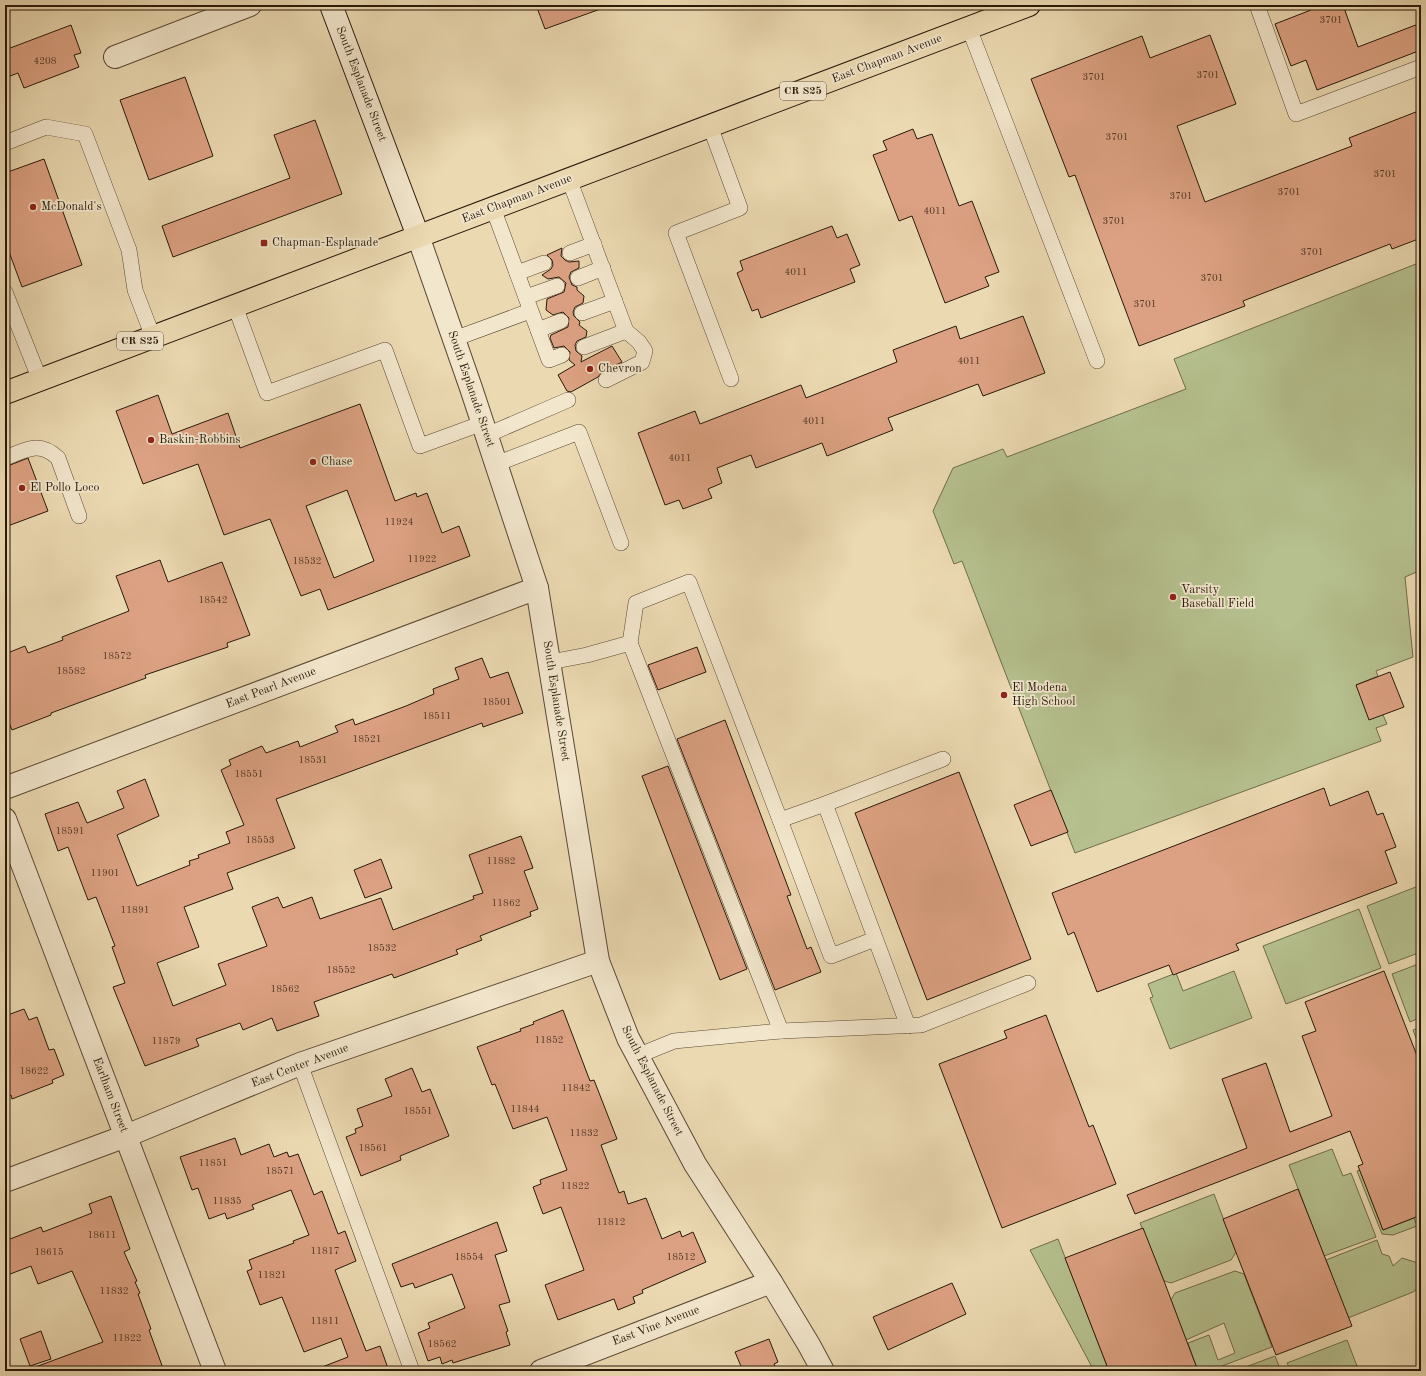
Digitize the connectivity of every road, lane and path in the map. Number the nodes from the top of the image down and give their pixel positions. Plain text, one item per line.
1 (250, 5) edge
2 (331, 5) edge
3 (1029, 5) edge
4 (1256, 5) edge
5 (969, 28) junction
6 (115, 57) dead end
7 (1421, 66) edge
8 (710, 126) junction
9 (5, 143) edge
10 (569, 179) junction
11 (493, 208) junction
12 (418, 236) junction
13 (594, 244) junction
14 (570, 253) dead end
15 (544, 263) dead end
16 (603, 268) junction
17 (517, 273) junction
18 (578, 278) dead end
19 (557, 286) dead end
20 (5, 292) edge
21 (615, 301) junction
22 (528, 304) junction
23 (235, 306) junction
24 (582, 313) dead end
25 (561, 321) dead end
26 (538, 330) junction
27 (626, 331) junction
28 (152, 337) junction
29 (454, 339) junction
30 (584, 347) dead end
31 (562, 355) dead end
32 (1097, 361) dead end
33 (732, 379) dead end
34 (40, 380) junction
35 (606, 380) dead end
36 (5, 393) edge
37 (568, 400) dead end
38 (485, 429) junction
39 (5, 458) edge
40 (496, 464) junction
41 (79, 516) dead end
42 (621, 543) dead end
43 (537, 588) junction
44 (630, 643) junction
45 (550, 662) junction
46 (943, 759) dead end
47 (5, 788) edge
48 (825, 804) junction
49 (5, 819) edge
50 (780, 820) junction
51 (875, 939) junction
52 (598, 961) junction
53 (1028, 983) dead end
54 (908, 1026) junction
55 (781, 1031) junction
56 (637, 1056) junction
57 (300, 1064) junction
58 (126, 1136) junction
59 (5, 1181) edge
60 (771, 1282) junction
61 (215, 1371) edge
62 (412, 1371) edge
63 (541, 1371) edge
64 (823, 1371) edge

1 - 6 street
2 - 12 street, South Esplanade Street
3 - 5 main road, East Chapman Avenue / CR S25
4 - 7 lane
5 - 8 main road, East Chapman Avenue / CR S25
5 - 32 lane
8 - 10 main road, East Chapman Avenue / CR S25
8 - 33 lane
9 - 28 lane
10 - 11 main road, East Chapman Avenue / CR S25
10 - 13 lane
11 - 12 main road, East Chapman Avenue / CR S25
11 - 17 lane
12 - 23 main road, East Chapman Avenue / CR S25
12 - 29 street, South Esplanade Street
13 - 14 lane
13 - 16 lane
15 - 17 lane
16 - 18 lane
16 - 21 lane
17 - 22 lane
19 - 22 lane
20 - 34 lane
21 - 24 lane
21 - 27 lane
22 - 26 lane
22 - 29 lane
23 - 28 main road, East Chapman Avenue / CR S25
23 - 38 lane
25 - 26 lane
26 - 31 lane
27 - 30 lane
27 - 35 lane
28 - 34 main road, East Chapman Avenue / CR S25
29 - 38 street, South Esplanade Street
34 - 36 main road, East Chapman Avenue / CR S25
37 - 38 lane
38 - 40 street, South Esplanade Street
39 - 41 lane
40 - 42 lane
40 - 43 street, South Esplanade Street
43 - 45 street, South Esplanade Street
43 - 47 street, East Pearl Avenue
44 - 45 lane
44 - 50 lane
44 - 55 lane
45 - 52 street, South Esplanade Street
46 - 48 lane
48 - 50 lane
48 - 51 lane
49 - 58 street, Earlham Street
50 - 51 lane
51 - 54 lane
52 - 56 street, South Esplanade Street
52 - 57 street, East Center Avenue
53 - 54 lane
54 - 55 lane
55 - 56 lane
56 - 60 street, South Esplanade Street
57 - 58 street, East Center Avenue
57 - 62 lane
58 - 59 street, East Center Avenue
58 - 61 street, Earlham Street
60 - 63 street, East Vine Avenue
60 - 64 street, South Esplanade Street

